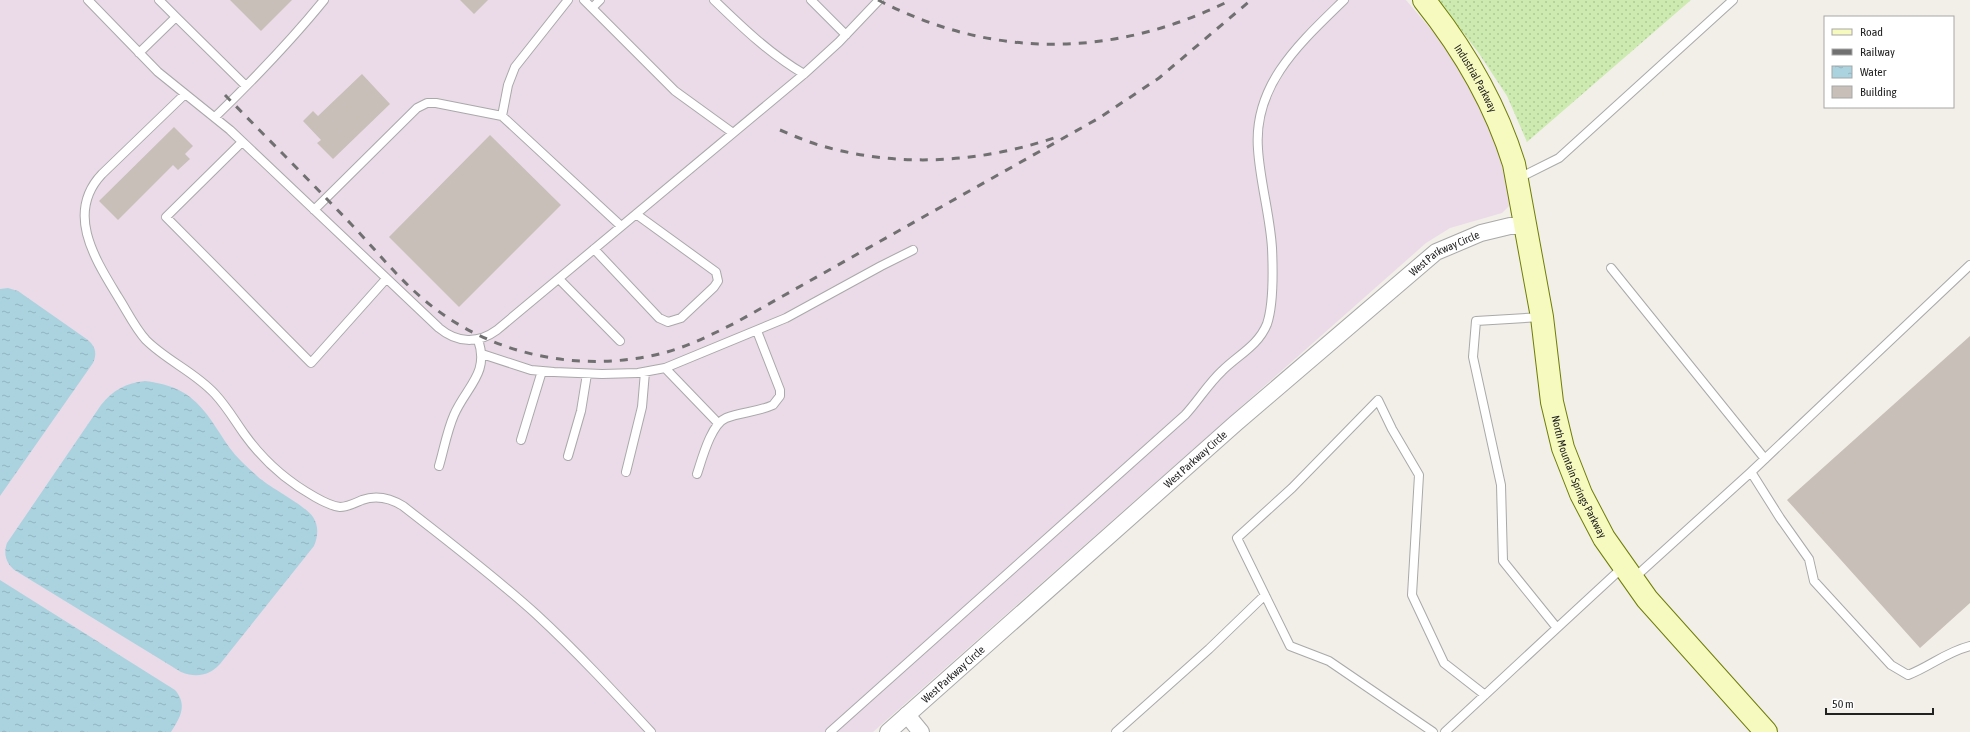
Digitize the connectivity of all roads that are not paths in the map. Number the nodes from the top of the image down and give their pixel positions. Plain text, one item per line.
1 (88, 0) edge
2 (159, 0) edge
3 (324, 0) edge
4 (568, 0) edge
5 (584, 0) edge
6 (600, 0) edge
7 (714, 0) edge
8 (811, 0) edge
9 (879, 0) edge
10 (1344, 0) edge
11 (1424, 0) edge
12 (1733, 0) edge
13 (592, 8) junction
14 (176, 17) junction
15 (846, 35) junction
16 (139, 53) junction
17 (804, 74) junction
18 (246, 86) junction
19 (185, 94) junction
20 (502, 116) junction
21 (215, 117) junction
22 (733, 133) junction
23 (242, 142) junction
24 (1515, 172) junction
25 (314, 210) junction
26 (636, 214) junction
27 (621, 226) junction
28 (1524, 226) junction
29 (594, 249) junction
30 (913, 250) dead end
31 (1970, 265) edge
32 (1611, 268) dead end
33 (558, 278) junction
34 (386, 279) junction
35 (1542, 317) junction
36 (757, 331) junction
37 (478, 340) junction
38 (620, 342) dead end
39 (482, 354) junction
40 (665, 368) junction
41 (542, 371) junction
42 (645, 372) junction
43 (587, 374) junction
44 (718, 423) junction
45 (521, 440) dead end
46 (568, 456) dead end
47 (1765, 459) junction
48 (440, 466) dead end
49 (626, 472) dead end
50 (1751, 472) junction
51 (697, 474) dead end
52 (1628, 573) junction
53 (1265, 595) junction
54 (1557, 628) junction
55 (1970, 646) edge
56 (1485, 695) junction
57 (907, 715) junction
58 (651, 732) edge
59 (830, 732) edge
60 (888, 732) edge
61 (921, 732) edge
62 (1116, 732) edge
63 (1433, 732) edge
64 (1445, 732) edge
65 (1766, 732) edge

1 - 16 lane
2 - 14 lane
3 - 18 lane
4 - 20 lane
5 - 13 lane
6 - 13 lane
7 - 17 lane
8 - 15 lane
9 - 15 lane
10 - 59 lane
11 - 24 street, Industrial Parkway
12 - 24 lane
13 - 22 lane
14 - 16 lane
14 - 18 lane
15 - 17 lane
16 - 19 lane
17 - 22 lane
18 - 21 lane
19 - 21 lane
19 - 58 lane
20 - 25 lane
20 - 27 lane
21 - 23 lane
22 - 26 lane
23 - 25 lane
23 - 34 lane
24 - 28 street, North Mountain Springs Parkway
25 - 34 lane
26 - 27 lane
26 - 29 lane
27 - 29 lane
28 - 35 street, North Mountain Springs Parkway
28 - 57 street, West Parkway Circle
29 - 33 lane
30 - 36 lane
31 - 47 lane
32 - 47 lane
33 - 37 lane
33 - 38 lane
34 - 37 lane
35 - 52 street, North Mountain Springs Parkway
35 - 54 lane
36 - 40 lane
36 - 44 lane
37 - 39 lane
39 - 41 lane
39 - 48 lane
40 - 42 lane
40 - 44 lane
41 - 43 lane
41 - 45 lane
42 - 43 lane
42 - 49 lane
43 - 46 lane
44 - 51 lane
47 - 50 lane
50 - 52 lane
50 - 55 lane
52 - 54 lane
52 - 65 street, North Mountain Springs Parkway
53 - 56 lane
53 - 62 lane
53 - 63 lane
54 - 56 lane
56 - 64 lane
57 - 60 street, West Parkway Circle
57 - 61 street

